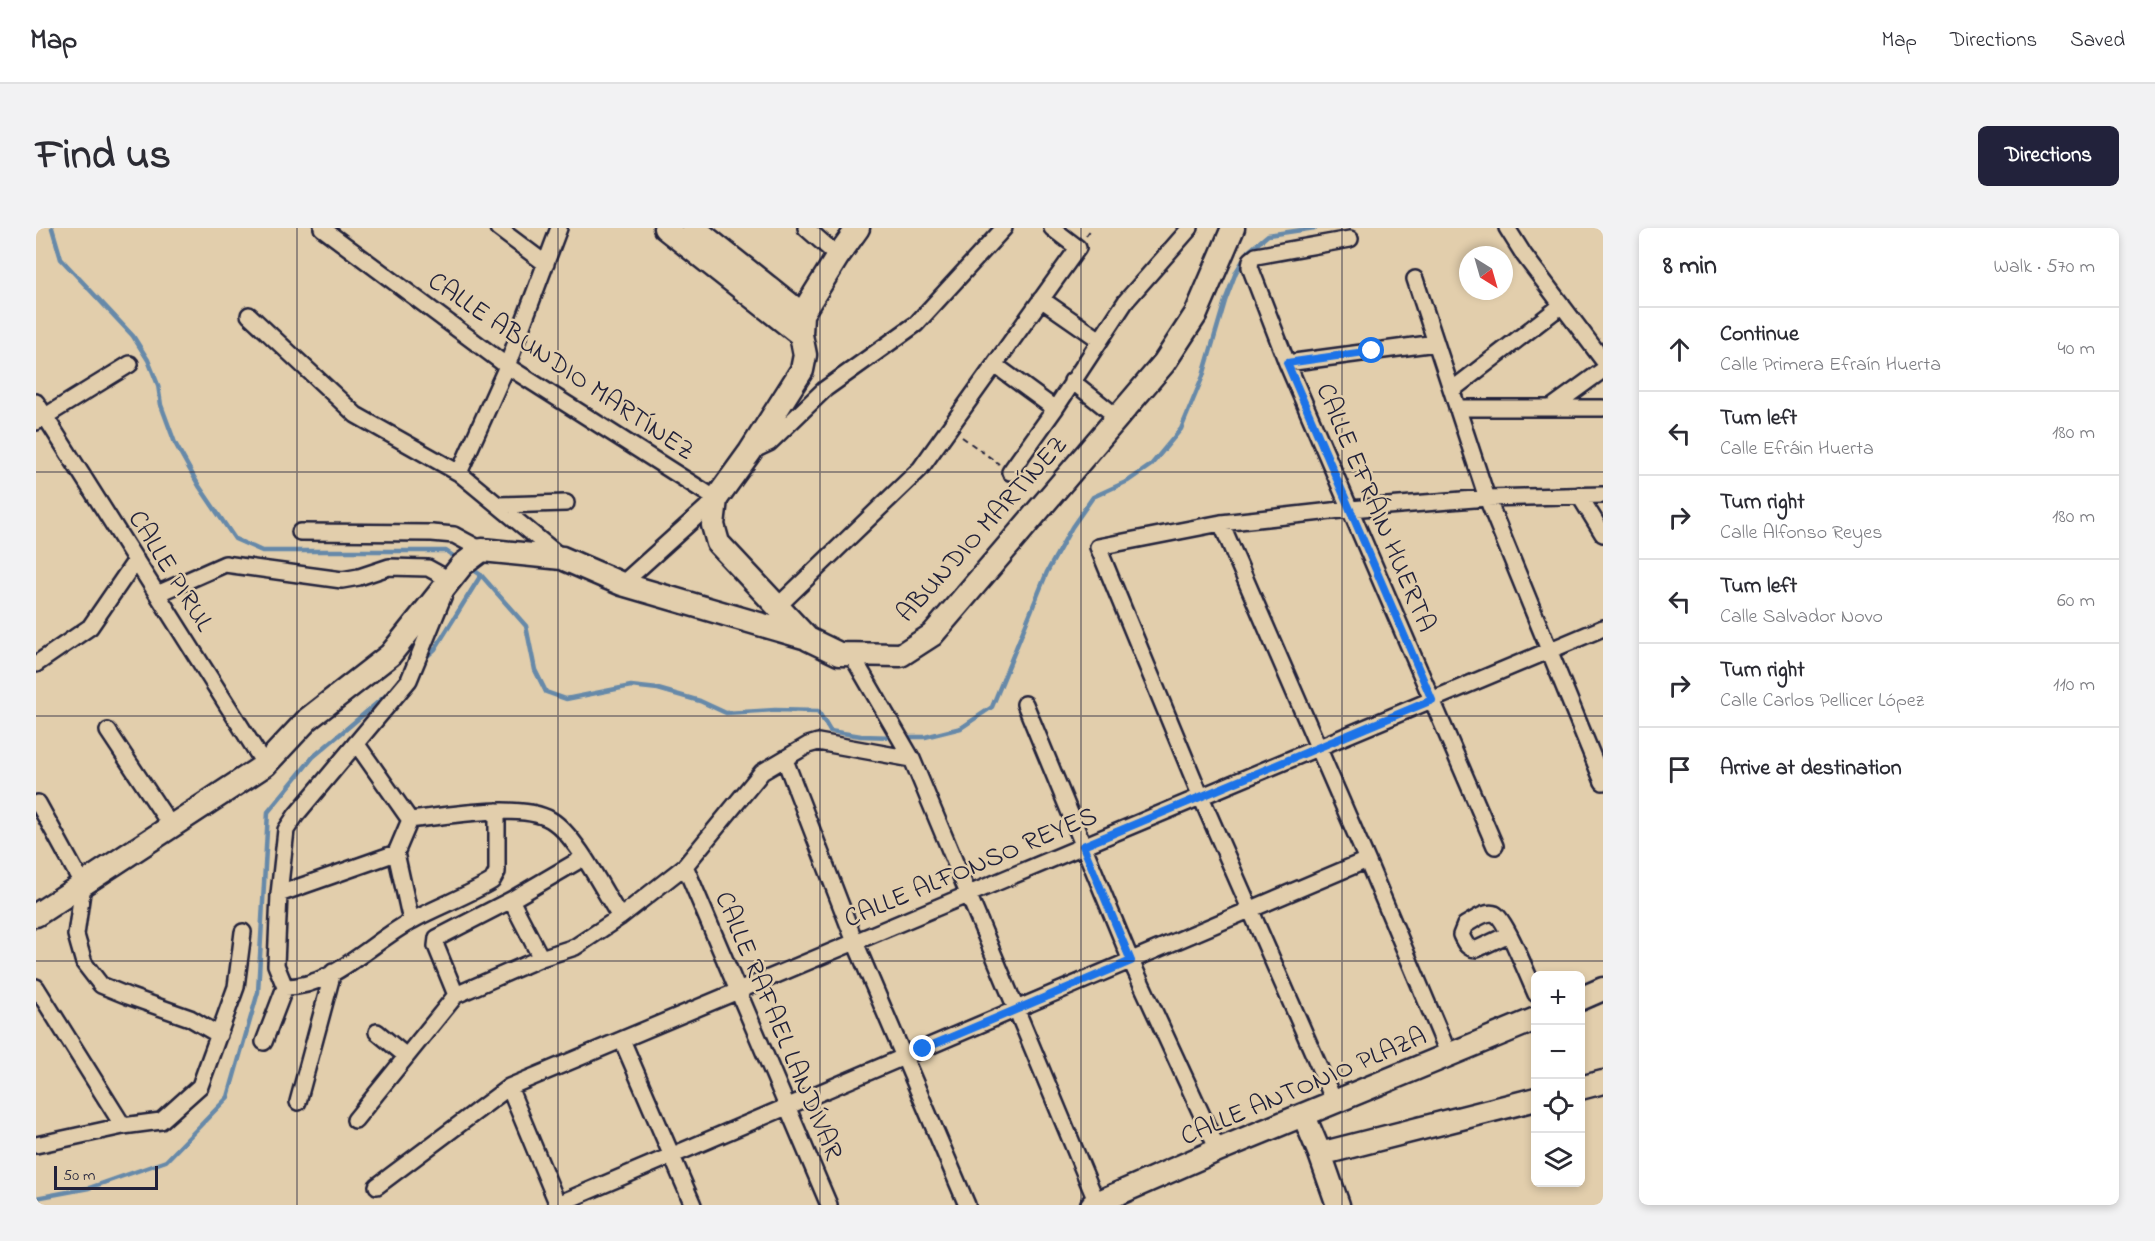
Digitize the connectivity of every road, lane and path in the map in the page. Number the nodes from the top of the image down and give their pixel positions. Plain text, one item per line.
1 (322, 228) edge
2 (498, 228) edge
3 (560, 228) edge
4 (665, 228) edge
5 (694, 228) edge
6 (806, 228) edge
7 (858, 228) edge
8 (1004, 228) edge
9 (1052, 228) edge
10 (1190, 228) edge
11 (1233, 228) edge
12 (1507, 228) edge
13 (1350, 239) dead end
14 (838, 256) junction
15 (546, 264) junction
16 (1414, 279) dead end
17 (1041, 300) junction
18 (1562, 305) junction
19 (249, 315) dead end
20 (801, 325) junction
21 (1100, 339) junction
22 (1436, 343) junction
23 (1603, 360) edge
24 (1287, 363) junction
25 (130, 364) dead end
26 (995, 365) junction
27 (507, 366) junction
28 (1603, 370) edge
29 (1072, 381) junction
30 (1452, 390) junction
31 (36, 402) edge
32 (1552, 407) junction
33 (1457, 408) junction
34 (1603, 408) edge
35 (1056, 409) junction
36 (1117, 417) junction
37 (41, 419) edge
38 (950, 428) junction
39 (750, 452) junction
40 (1011, 472) joint
41 (459, 473) junction
42 (1579, 495) junction
43 (1603, 495) edge
44 (1487, 498) junction
45 (716, 499) junction
46 (566, 503) dead end
47 (498, 506) junction
48 (1350, 509) junction
49 (1221, 523) junction
50 (300, 532) dead end
51 (1603, 534) edge
52 (562, 558) junction
53 (136, 560) junction
54 (468, 562) junction
55 (622, 584) junction
56 (157, 594) junction
57 (777, 607) junction
58 (1603, 628) edge
59 (808, 639) junction
60 (1550, 650) junction
61 (851, 654) junction
62 (36, 664) edge
63 (1432, 700) junction
64 (1024, 704) dead end
65 (108, 731) dead end
66 (356, 744) junction
67 (1318, 747) junction
68 (910, 756) junction
69 (785, 760) junction
70 (265, 765) junction
71 (1603, 782) edge
72 (1201, 797) junction
73 (38, 803) dead end
74 (497, 811) junction
75 (410, 820) junction
76 (171, 826) junction
77 (1083, 846) junction
78 (1495, 846) dead end
79 (396, 853) junction
80 (582, 856) junction
81 (1367, 860) junction
82 (684, 866) junction
83 (82, 885) junction
84 (279, 894) junction
85 (968, 894) junction
86 (511, 900) junction
87 (1251, 910) junction
88 (36, 915) edge
89 (620, 917) junction
90 (411, 921) junction
91 (243, 932) dead end
92 (1509, 934) dead end
93 (855, 942) junction
94 (542, 958) junction
95 (1131, 961) junction
96 (333, 972) junction
97 (1531, 983) edge
98 (36, 987) edge
99 (285, 987) junction
100 (1603, 989) edge
101 (738, 991) junction
102 (456, 995) junction
103 (1585, 997) edge
104 (1016, 1010) junction
105 (1531, 1021) edge
106 (377, 1032) dead end
107 (219, 1035) junction
108 (622, 1040) junction
109 (264, 1042) dead end
110 (1449, 1055) junction
111 (406, 1056) junction
112 (904, 1057) junction
113 (1603, 1082) edge
114 (509, 1087) junction
115 (1585, 1087) edge
116 (1531, 1100) edge
117 (298, 1102) dead end
118 (1335, 1103) junction
119 (787, 1107) junction
120 (1304, 1116) junction
121 (355, 1120) dead end
122 (123, 1126) junction
123 (36, 1145) edge
124 (1218, 1150) junction
125 (1320, 1154) junction
126 (672, 1156) junction
127 (377, 1186) dead end
128 (1095, 1204) edge
129 (558, 1205) edge
130 (693, 1205) edge
131 (829, 1205) edge
132 (967, 1205) edge
133 (1338, 1205) edge

1 - 27 street, CALLE ABUNDIO MARTÍNEZ
2 - 15 street
3 - 15 street
4 - 20 street
5 - 20 street
6 - 14 street
7 - 14 street
8 - 39 street
9 - 17 street
10 - 21 street
11 - 36 street, ABUNDIO MARTÍNEZ
12 - 18 street
13 - 24 street, CALLE EFRÁIN HUERTA
14 - 20 street
15 - 27 street
16 - 22 street
17 - 21 street
17 - 26 street
18 - 23 street
18 - 30 street
19 - 41 street
20 - 39 street
21 - 29 street
22 - 24 street
22 - 30 street
24 - 48 street, CALLE EFRÁIN HUERTA
25 - 37 street
26 - 35 street
26 - 38 street
27 - 41 street
27 - 45 street, CALLE ABUNDIO MARTÍNEZ
28 - 32 street
29 - 35 street
29 - 36 street
30 - 33 street
31 - 37 street, CALLE PIRUL
32 - 33 street
32 - 34 street
33 - 44 street
35 - 40 street
36 - 61 street, ABUNDIO MARTÍNEZ
37 - 53 street, CALLE PIRUL
38 - 40 path
38 - 57 street
39 - 45 street
41 - 47 street
42 - 43 street
42 - 44 street
42 - 51 street
44 - 48 street
44 - 60 street
45 - 55 street
45 - 57 street, ABUNDIO MARTÍNEZ
46 - 47 street
47 - 52 street
48 - 49 street
48 - 63 street, CALLE EFRÁIN HUERTA
49 - 67 street
49 - 72 street
50 - 54 street
52 - 54 street
52 - 55 street
53 - 56 street, CALLE PIRUL
53 - 62 street
54 - 56 street
54 - 66 street
54 - 70 street
55 - 59 street
56 - 70 street, CALLE PIRUL
57 - 59 street, ABUNDIO MARTÍNEZ
58 - 60 street, CALLE ALFONSO REYES
59 - 61 street, ABUNDIO MARTÍNEZ
60 - 63 street, CALLE ALFONSO REYES
60 - 71 street
61 - 68 street
63 - 67 street, CALLE ALFONSO REYES
63 - 78 street, CALLE EFRÁIN HUERTA
64 - 77 street
65 - 76 street
66 - 75 street
66 - 84 street
67 - 72 street, CALLE ALFONSO REYES
67 - 81 street
68 - 69 street
68 - 85 street
69 - 82 street
69 - 93 street
70 - 76 street
72 - 77 street, CALLE ALFONSO REYES
72 - 87 street
73 - 83 street
74 - 75 street
74 - 80 street
74 - 90 street
75 - 79 street
76 - 83 street
77 - 85 street, CALLE ALFONSO REYES
77 - 95 street
79 - 84 street
79 - 90 street
80 - 86 street
80 - 89 street
81 - 87 street
81 - 110 street
82 - 89 street
82 - 101 street, CALLE RAFAEL LANDÍVAR
83 - 88 street
83 - 107 street
84 - 99 street
85 - 93 street, CALLE ALFONSO REYES
85 - 104 street
86 - 94 street
86 - 102 street
87 - 95 street
87 - 118 street
89 - 94 street
90 - 96 street
91 - 107 street
92 - 97 street
93 - 101 street, CALLE ALFONSO REYES
93 - 112 street
94 - 102 street
95 - 104 street
95 - 124 street
96 - 99 street
96 - 117 street
98 - 122 street
99 - 109 street
100 - 103 street
101 - 108 street, CALLE ALFONSO REYES
101 - 119 street, CALLE RAFAEL LANDÍVAR
102 - 111 street
104 - 112 street
104 - 128 street
105 - 110 street, CALLE ANTONIO PLAZA
106 - 111 street
107 - 122 street
108 - 114 street, CALLE ALFONSO REYES
108 - 126 street
110 - 118 street, CALLE ANTONIO PLAZA
111 - 121 street
112 - 119 street
112 - 132 street
113 - 115 street
114 - 127 street, CALLE ALFONSO REYES
114 - 129 street
116 - 125 street
118 - 120 street, CALLE ANTONIO PLAZA
119 - 126 street
119 - 131 street, CALLE RAFAEL LANDÍVAR
120 - 124 street, CALLE ANTONIO PLAZA
120 - 125 street
122 - 123 street
124 - 128 street, CALLE ANTONIO PLAZA
125 - 133 street
126 - 129 street
126 - 130 street

